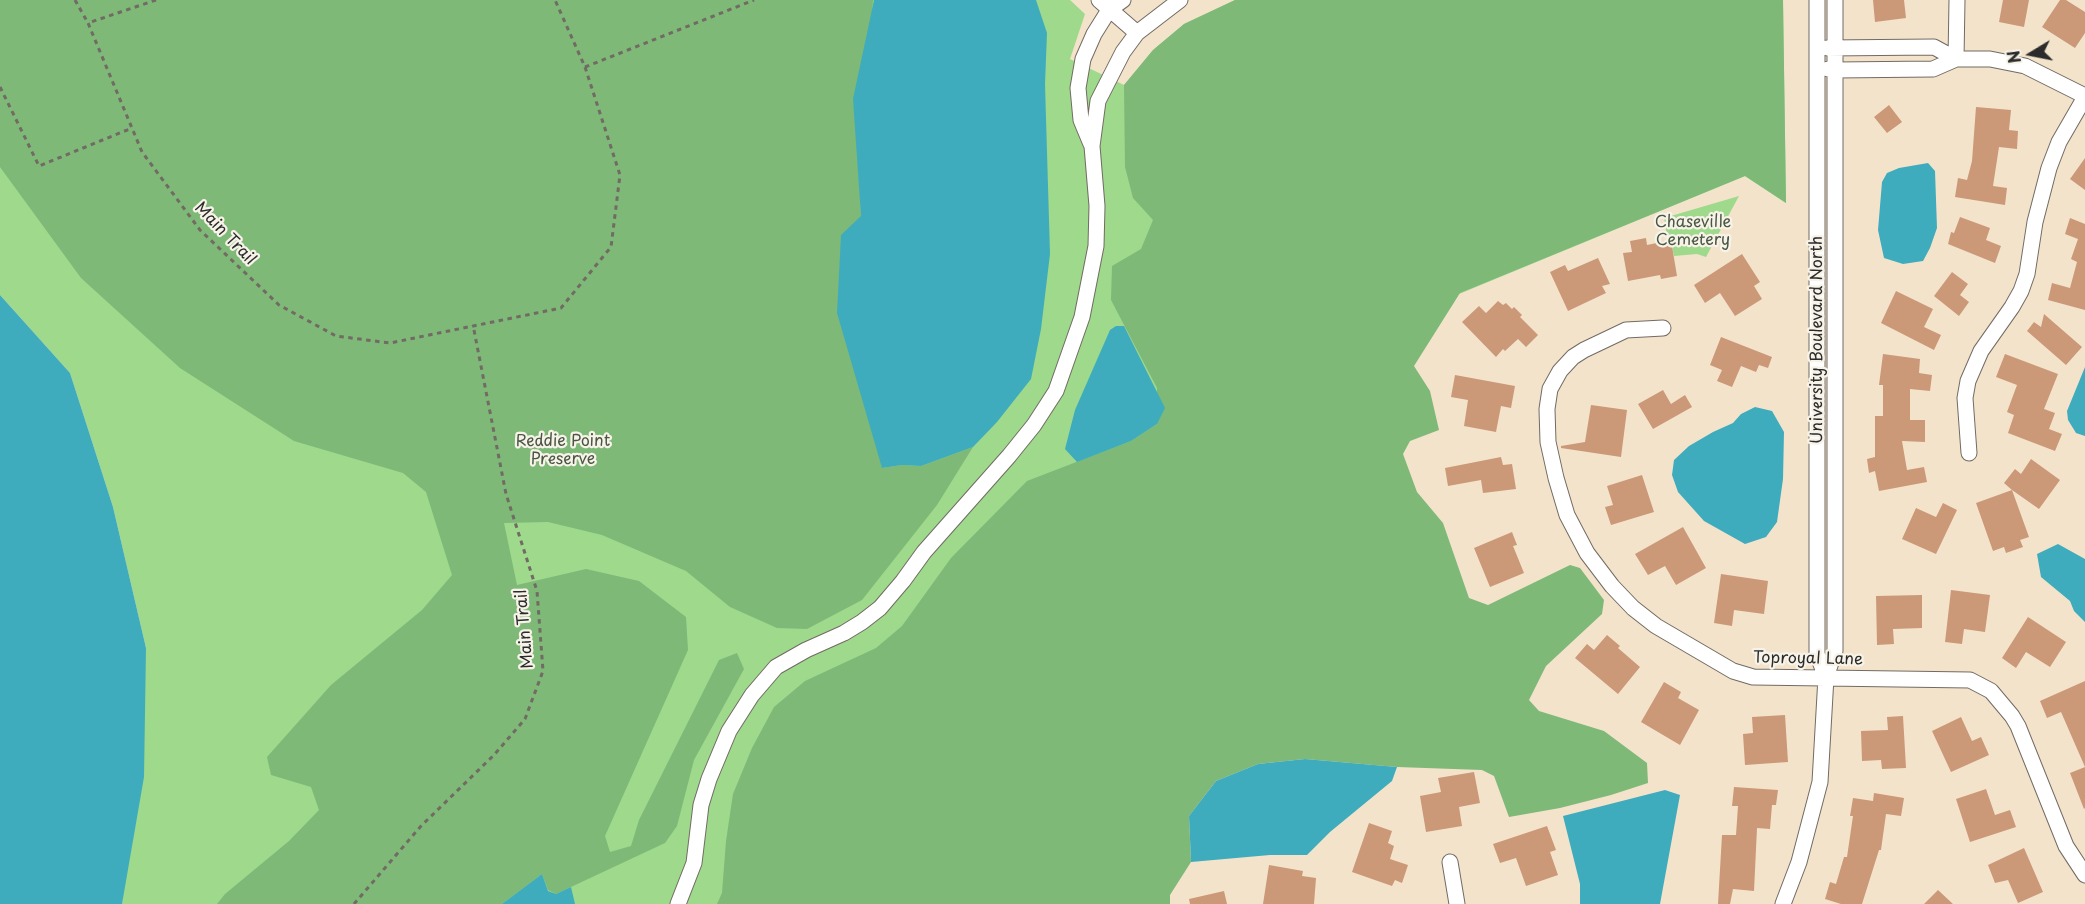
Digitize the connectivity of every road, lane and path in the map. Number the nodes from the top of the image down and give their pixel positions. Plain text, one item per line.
1 (75, 0) edge
2 (156, 0) edge
3 (555, 0) edge
4 (754, 0) edge
5 (1123, 0) edge
6 (1180, 0) edge
7 (1817, 0) edge
8 (1834, 0) edge
9 (1957, 0) edge
10 (1104, 5) edge
11 (88, 23) junction
12 (1137, 33) junction
13 (1835, 47) junction
14 (1816, 49) junction
15 (1956, 58) junction
16 (1816, 66) junction
17 (585, 67) junction
18 (1836, 70) junction
19 (0, 87) edge
20 (2085, 96) edge
21 (132, 128) junction
22 (1092, 146) junction
23 (473, 326) junction
24 (1663, 328) dead end
25 (1969, 453) dead end
26 (1826, 677) junction
27 (1450, 862) dead end
28 (2085, 875) edge
29 (354, 904) edge
30 (678, 904) edge
31 (1457, 904) edge
32 (1784, 904) edge

1 - 11 path, Main Trail
2 - 11 path
3 - 17 path, Main Trail
4 - 17 path
5 - 10 street
6 - 12 street
7 - 14 street, University Boulevard North
8 - 13 street, University Boulevard North
9 - 15 street
10 - 12 street
10 - 22 street
11 - 21 path, Main Trail
12 - 22 street
13 - 14 street
13 - 15 street
13 - 18 street, University Boulevard North
14 - 16 street, University Boulevard North
15 - 18 street
15 - 20 street
16 - 18 street
16 - 26 street, University Boulevard North
17 - 23 path, Main Trail
18 - 26 street, University Boulevard North
19 - 21 path
20 - 25 street
21 - 23 path, Main Trail
22 - 30 street
23 - 29 path, Main Trail
24 - 26 street, Toproyal Lane
26 - 28 street, Toproyal Lane
26 - 32 street, University Boulevard North
27 - 31 street

